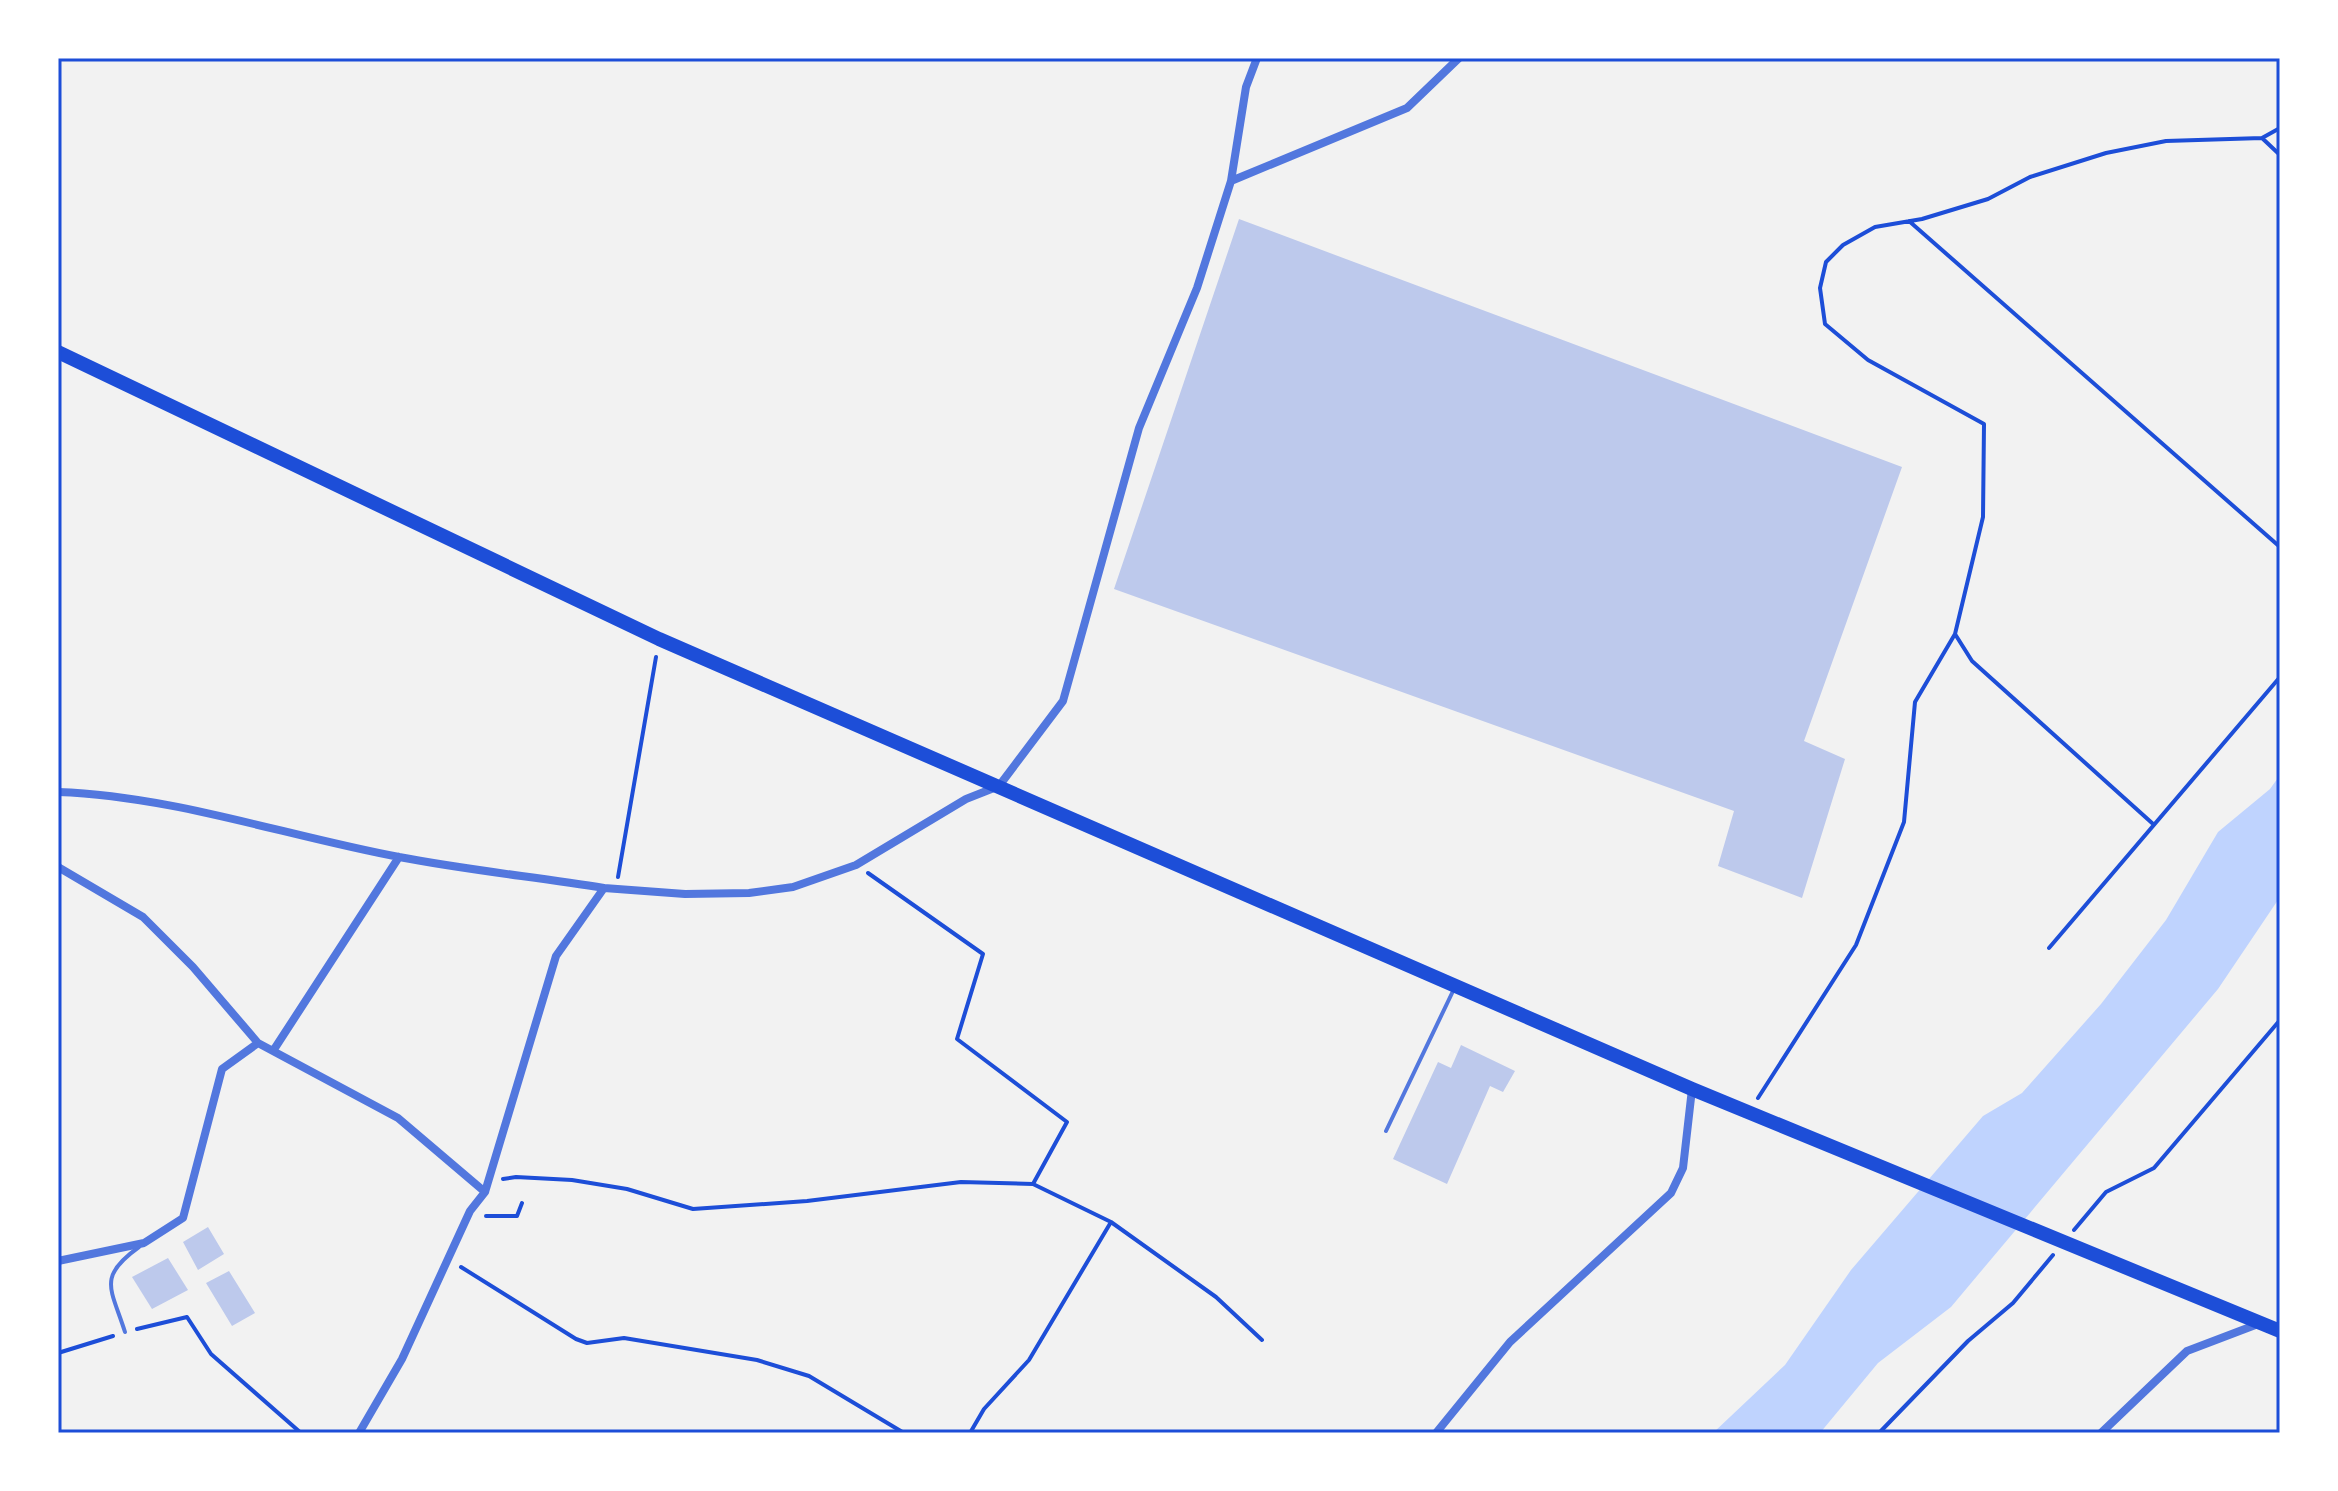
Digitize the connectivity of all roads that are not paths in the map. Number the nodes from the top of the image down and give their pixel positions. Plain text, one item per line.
1 (1257, 58) edge
2 (1459, 58) edge
3 (1231, 181) junction
4 (58, 352) edge
5 (999, 786) junction
6 (58, 792) edge
7 (399, 857) junction
8 (58, 867) edge
9 (604, 888) junction
10 (1455, 987) junction
11 (258, 1043) junction
12 (273, 1051) junction
13 (1692, 1089) junction
14 (1386, 1131) dead end
15 (485, 1192) junction
16 (144, 1243) junction
17 (58, 1261) edge
18 (2260, 1323) junction
19 (2280, 1331) edge
20 (125, 1332) road end
21 (359, 1433) edge
22 (1436, 1433) edge
23 (2101, 1433) edge

1 - 3 street
2 - 3 street
3 - 5 street
4 - 5 main road
5 - 9 street
5 - 10 main road
6 - 7 street
7 - 9 street
7 - 12 street
8 - 11 street
9 - 15 street
10 - 13 main road
10 - 14 lane
11 - 12 street
11 - 16 street
12 - 15 street
13 - 18 main road
13 - 22 street
15 - 21 street
16 - 17 street
16 - 20 lane
18 - 19 main road
18 - 23 street

